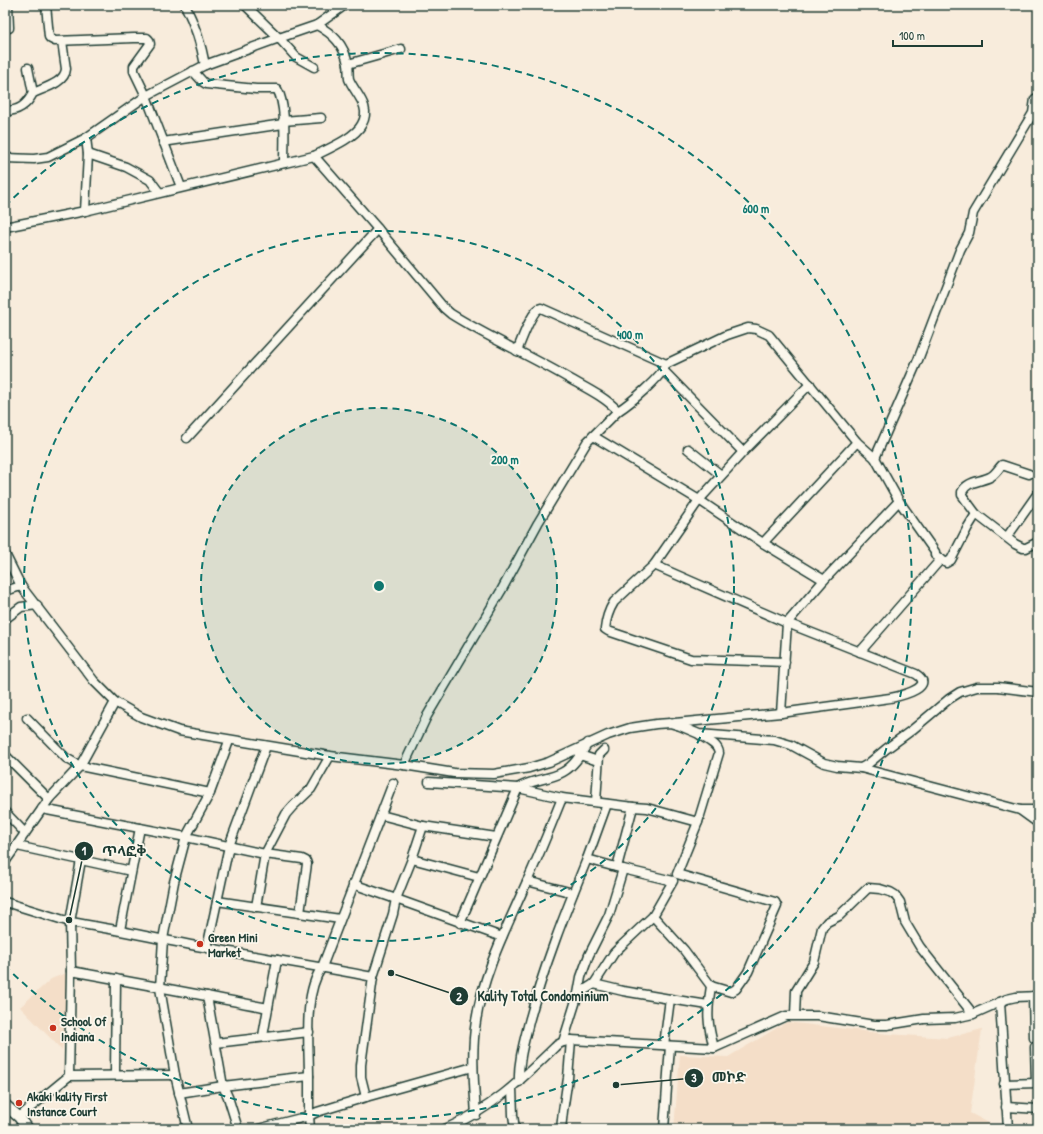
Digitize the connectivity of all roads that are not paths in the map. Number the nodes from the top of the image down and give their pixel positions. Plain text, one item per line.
1 (8, 5) edge
2 (46, 5) edge
3 (185, 5) edge
4 (245, 5) edge
5 (345, 5) edge
6 (316, 25) junction
7 (9, 28) dead end
8 (279, 38) junction
9 (62, 41) junction
10 (401, 49) dead end
11 (348, 64) junction
12 (204, 65) junction
13 (314, 67) dead end
14 (28, 68) dead end
15 (193, 71) junction
16 (33, 93) junction
17 (146, 96) junction
18 (1038, 97) edge
19 (5, 111) edge
20 (321, 118) dead end
21 (283, 123) junction
22 (86, 138) junction
23 (163, 142) junction
24 (88, 154) junction
25 (314, 156) junction
26 (5, 158) edge
27 (284, 163) junction
28 (181, 187) junction
29 (159, 192) junction
30 (85, 211) junction
31 (5, 227) edge
32 (378, 228) junction
33 (517, 351) junction
34 (664, 367) junction
35 (810, 384) junction
36 (618, 411) junction
37 (593, 436) junction
38 (187, 438) dead end
39 (857, 442) junction
40 (688, 449) dead end
41 (743, 452) junction
42 (875, 458) junction
43 (1029, 474) dead end
44 (721, 475) junction
45 (1038, 493) edge
46 (699, 500) junction
47 (899, 501) junction
48 (976, 514) junction
49 (1007, 537) junction
50 (1038, 542) edge
51 (763, 543) junction
52 (5, 554) edge
53 (941, 559) junction
54 (654, 565) junction
55 (824, 580) junction
56 (21, 586) junction
57 (5, 591) edge
58 (36, 605) junction
59 (5, 619) edge
60 (787, 623) junction
61 (860, 652) junction
62 (785, 662) junction
63 (1038, 692) edge
64 (115, 702) junction
65 (781, 713) junction
66 (27, 718) dead end
67 (670, 723) junction
68 (699, 734) junction
69 (229, 741) junction
70 (588, 743) junction
71 (266, 746) junction
72 (604, 750) dead end
73 (5, 755) edge
74 (580, 755) junction
75 (330, 756) junction
76 (598, 761) junction
77 (404, 765) junction
78 (80, 766) junction
79 (861, 768) junction
80 (429, 782) dead end
81 (393, 784) dead end
82 (518, 788) junction
83 (210, 793) junction
84 (562, 798) junction
85 (49, 799) junction
86 (596, 802) junction
87 (607, 804) junction
88 (633, 806) junction
89 (42, 808) junction
90 (1020, 810) junction
91 (1038, 810) edge
92 (5, 812) edge
93 (381, 816) junction
94 (698, 822) junction
95 (1038, 823) edge
96 (423, 826) junction
97 (140, 828) junction
98 (25, 833) junction
99 (186, 837) junction
100 (496, 838) junction
101 (17, 846) junction
102 (229, 846) junction
103 (265, 854) junction
104 (412, 859) junction
105 (587, 859) junction
106 (81, 860) junction
107 (5, 862) edge
108 (620, 868) junction
109 (131, 871) junction
110 (479, 877) junction
111 (675, 877) junction
112 (527, 881) junction
113 (353, 884) junction
114 (573, 893) junction
115 (217, 901) junction
116 (399, 901) junction
117 (5, 902) edge
118 (256, 907) junction
119 (300, 914) junction
120 (653, 916) junction
121 (340, 919) junction
122 (70, 922) junction
123 (460, 923) junction
124 (120, 930) junction
125 (502, 937) junction
126 (163, 939) junction
127 (207, 948) junction
128 (277, 960) junction
129 (322, 967) junction
130 (72, 971) junction
131 (373, 978) junction
132 (116, 979) junction
133 (594, 984) junction
134 (712, 986) junction
135 (160, 988) junction
136 (578, 994) junction
137 (207, 996) junction
138 (1036, 996) edge
139 (670, 999) junction
140 (1000, 1002) junction
141 (708, 1005) junction
142 (268, 1008) junction
143 (973, 1014) junction
144 (795, 1015) junction
145 (308, 1032) junction
146 (263, 1036) junction
147 (1034, 1038) dead end
148 (567, 1041) junction
149 (216, 1043) junction
150 (667, 1046) junction
151 (1035, 1047) dead end
152 (714, 1048) junction
153 (473, 1067) junction
154 (115, 1074) junction
155 (175, 1075) junction
156 (69, 1076) junction
157 (309, 1076) junction
158 (520, 1082) junction
159 (1037, 1083) edge
160 (1004, 1084) junction
161 (223, 1086) junction
162 (512, 1088) junction
163 (179, 1093) junction
164 (366, 1097) junction
165 (5, 1105) edge
166 (1006, 1107) junction
167 (1038, 1109) edge
168 (476, 1115) junction
169 (309, 1116) junction
170 (19, 1117) junction
171 (28, 1129) edge
172 (188, 1129) edge
173 (238, 1129) edge
174 (258, 1129) edge
175 (310, 1129) edge
176 (445, 1129) edge
177 (515, 1129) edge
178 (561, 1129) edge
179 (664, 1129) edge
180 (1008, 1129) edge

1 - 7 street
2 - 9 street
3 - 12 street
4 - 8 street
5 - 6 street
6 - 8 street
6 - 11 street
8 - 12 street
8 - 13 street
9 - 16 street
9 - 17 street
10 - 11 street
11 - 25 street
12 - 15 street
14 - 16 street
15 - 17 street
15 - 21 street
16 - 19 street
17 - 22 street
17 - 23 street
18 - 42 street
20 - 21 street
21 - 23 street
21 - 27 street
22 - 24 street
22 - 26 street
23 - 28 street
24 - 29 street
24 - 30 street
25 - 27 street
25 - 32 street
27 - 28 street
28 - 29 street
29 - 30 street
30 - 31 street
32 - 33 street
32 - 38 street
33 - 34 street
33 - 36 street
34 - 35 street
34 - 36 street
34 - 41 street
35 - 39 street
35 - 41 street
36 - 37 street
37 - 46 street
37 - 77 street
39 - 42 street
39 - 51 street
40 - 44 street
41 - 44 street
42 - 47 street
43 - 48 street
44 - 46 street
45 - 49 street
46 - 51 street
46 - 54 street
47 - 53 street
47 - 55 street
48 - 49 street
48 - 53 street
49 - 50 street
51 - 55 street
52 - 56 street
53 - 61 street
54 - 60 street
54 - 62 street
55 - 60 street
56 - 57 street
56 - 58 street
58 - 59 street
58 - 64 street
60 - 61 street
60 - 62 street
61 - 65 street
62 - 65 street
63 - 79 street
64 - 69 street
64 - 78 street
65 - 67 street
66 - 78 street
67 - 68 street
67 - 70 street
68 - 79 street
68 - 94 street
69 - 71 street
69 - 83 street
70 - 74 street
70 - 77 street
71 - 75 street
71 - 102 street
72 - 76 street
73 - 85 street
74 - 76 street
74 - 82 street
75 - 77 street
75 - 103 street
76 - 86 street
78 - 83 street
78 - 85 street
79 - 90 street
80 - 82 street
81 - 93 street
82 - 84 street
82 - 100 street
83 - 99 street
84 - 86 street
84 - 112 street
85 - 89 street
86 - 87 street
87 - 88 street
87 - 105 street
88 - 94 street
88 - 108 street
89 - 97 street
89 - 98 street
90 - 91 street
90 - 95 street
92 - 98 street
93 - 96 street
93 - 113 street
94 - 111 street
96 - 100 street
96 - 104 street
97 - 99 street
97 - 109 street
98 - 101 street
99 - 102 street
99 - 126 street
100 - 110 street
101 - 106 street
101 - 107 street
102 - 103 street
102 - 115 street
103 - 118 street
103 - 119 street
104 - 110 street
104 - 116 street
105 - 108 street
105 - 114 street
106 - 109 street
106 - 122 street
108 - 111 street
108 - 136 street
109 - 124 street
110 - 123 street
111 - 120 street
111 - 134 street
112 - 114 street
112 - 125 street
113 - 116 street
113 - 121 street
114 - 158 street
115 - 118 street
115 - 127 street
116 - 123 street
116 - 131 street
117 - 122 street
118 - 119 street
119 - 121 street
120 - 133 street
120 - 134 street
121 - 129 street
122 - 124 street
122 - 130 street
123 - 125 street
124 - 126 street
125 - 153 street
126 - 127 street
126 - 135 street
127 - 128 street
128 - 129 street
128 - 142 street
129 - 131 street
129 - 145 street
130 - 132 street
130 - 156 street
131 - 164 street
132 - 135 street
132 - 154 street
133 - 136 street
133 - 139 street
134 - 141 street
135 - 137 street
135 - 155 street
136 - 148 street
137 - 142 street
137 - 149 street
138 - 140 street
138 - 147 street
139 - 141 street
139 - 150 street
140 - 143 street
140 - 160 street
141 - 152 street
142 - 146 street
143 - 144 street
143 - 144 street
144 - 152 street
145 - 146 street
145 - 157 street
146 - 149 street
148 - 150 street
148 - 158 street
148 - 178 street
149 - 161 street
150 - 152 street
150 - 179 street
151 - 159 street
153 - 164 street
153 - 168 street
154 - 155 street
154 - 156 street
155 - 163 street
156 - 170 street
157 - 161 street
157 - 169 street
158 - 162 street
159 - 160 street
160 - 166 street
161 - 163 street
161 - 173 street
162 - 168 street
162 - 177 street
163 - 172 street
164 - 169 street
165 - 170 main road
166 - 167 street
166 - 180 street
168 - 176 street
169 - 174 street
169 - 175 street
170 - 171 main road

